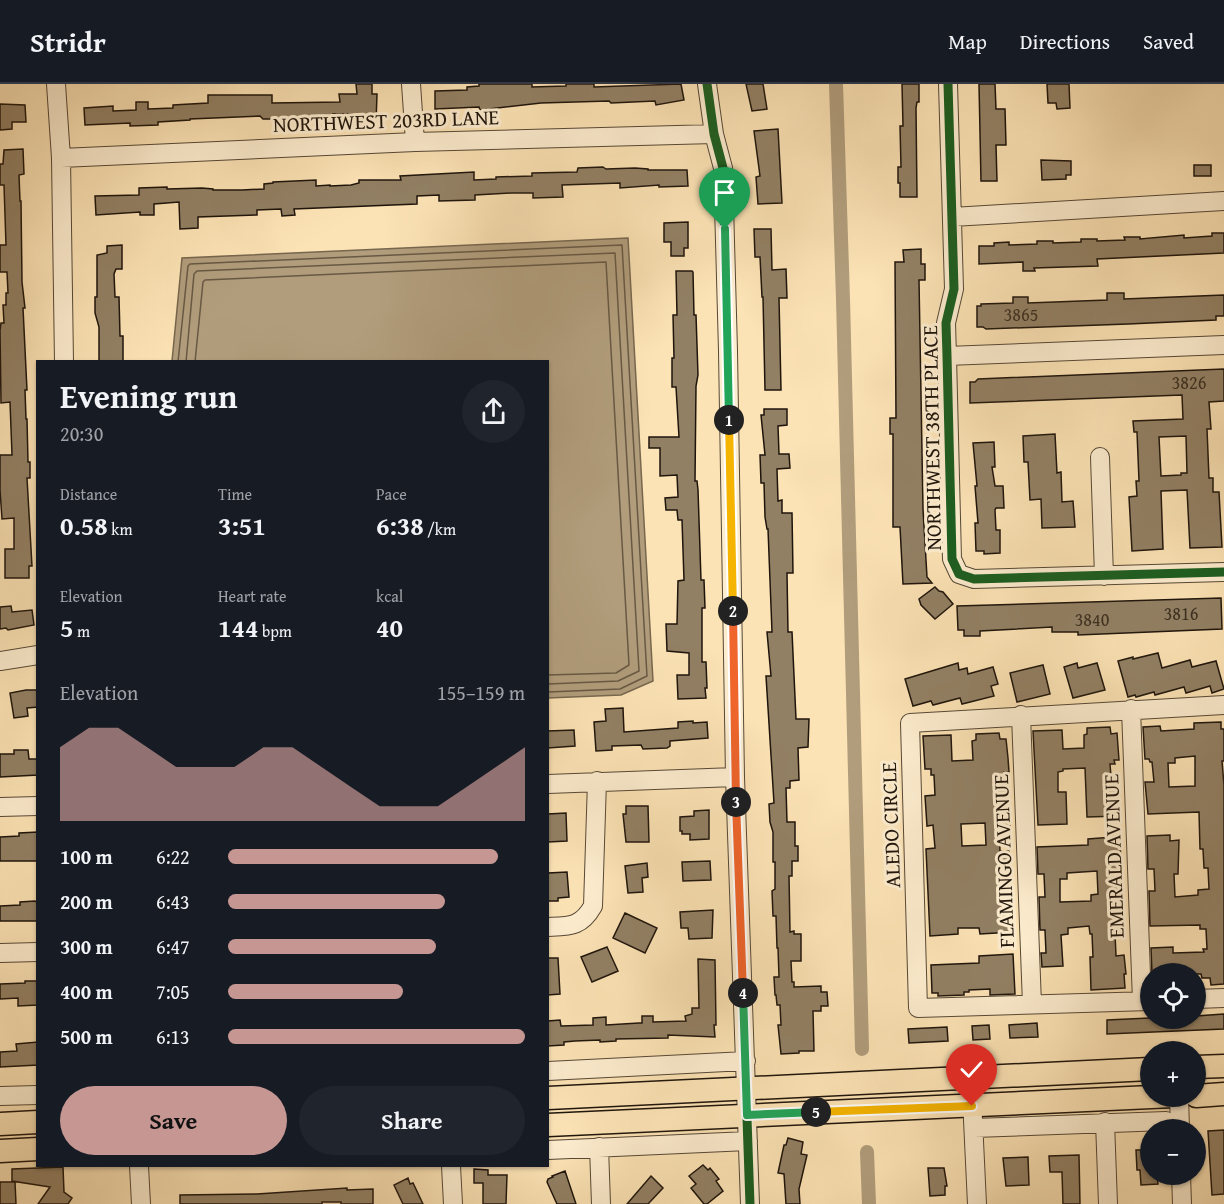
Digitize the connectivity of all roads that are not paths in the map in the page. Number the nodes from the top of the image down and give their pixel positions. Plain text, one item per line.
1 (56, 84) edge
2 (411, 84) edge
3 (706, 84) edge
4 (948, 84) edge
5 (714, 134) junction
6 (415, 142) junction
7 (61, 158) junction
8 (1224, 201) edge
9 (952, 217) junction
10 (1224, 345) edge
11 (947, 356) junction
12 (64, 360) edge
13 (1100, 458) dead end
14 (1224, 572) edge
15 (1104, 576) junction
16 (36, 655) edge
17 (0, 661) edge
18 (1224, 705) edge
19 (1131, 710) junction
20 (1021, 715) junction
21 (735, 777) junction
22 (597, 781) junction
23 (549, 784) edge
24 (36, 806) edge
25 (0, 807) edge
26 (549, 927) edge
27 (36, 952) edge
28 (0, 953) edge
29 (1144, 963) edge
30 (1224, 998) edge
31 (1206, 999) edge
32 (1140, 1001) edge
33 (1032, 1004) junction
34 (746, 1061) junction
35 (1224, 1066) edge
36 (1206, 1067) edge
37 (1140, 1070) edge
38 (549, 1071) edge
39 (971, 1078) junction
40 (747, 1089) junction
41 (1224, 1094) edge
42 (36, 1095) edge
43 (1206, 1095) edge
44 (0, 1096) edge
45 (549, 1098) edge
46 (1140, 1098) edge
47 (972, 1106) junction
48 (747, 1115) junction
49 (36, 1122) edge
50 (1105, 1122) junction
51 (0, 1124) edge
52 (1140, 1124) edge
53 (549, 1125) edge
54 (974, 1128) junction
55 (748, 1141) junction
56 (599, 1147) junction
57 (36, 1149) edge
58 (549, 1150) edge
59 (0, 1151) edge
60 (140, 1167) edge
61 (451, 1167) edge
62 (1181, 1185) edge
63 (141, 1204) edge
64 (453, 1204) edge
65 (601, 1204) edge
66 (750, 1204) edge
67 (977, 1204) edge
68 (1108, 1204) edge
69 (1182, 1204) edge

1 - 7 street
2 - 6 street
3 - 5 street
4 - 9 street, NORTHWEST 38TH PLACE
5 - 6 street, NORTHWEST 203RD LANE
5 - 21 street
6 - 7 street, NORTHWEST 203RD LANE
7 - 12 street
8 - 9 street
9 - 11 street, NORTHWEST 38TH PLACE
10 - 11 street
11 - 15 street, NORTHWEST 38TH PLACE
13 - 15 street
14 - 15 street
16 - 17 street
18 - 19 street, ALEDO CIRCLE
19 - 20 street, ALEDO CIRCLE
19 - 29 street, EMERALD AVENUE
20 - 33 street, FLAMINGO AVENUE
20 - 33 street, ALEDO CIRCLE
21 - 22 street
21 - 34 street
22 - 23 street
22 - 26 street
24 - 25 street
27 - 28 street
30 - 31 street
32 - 33 street, ALEDO CIRCLE
34 - 38 street
34 - 40 street
35 - 36 main road
37 - 39 main road
39 - 40 main road
39 - 47 street
40 - 45 main road
40 - 48 street
41 - 43 main road
42 - 44 street
46 - 47 main road
47 - 48 main road
47 - 54 street
48 - 53 main road
48 - 55 street
49 - 51 main road
50 - 52 street
50 - 54 street
50 - 68 street
54 - 67 street
55 - 56 street
55 - 66 street
56 - 58 street
56 - 65 street
57 - 59 main road
60 - 63 street
61 - 64 street
62 - 69 street

